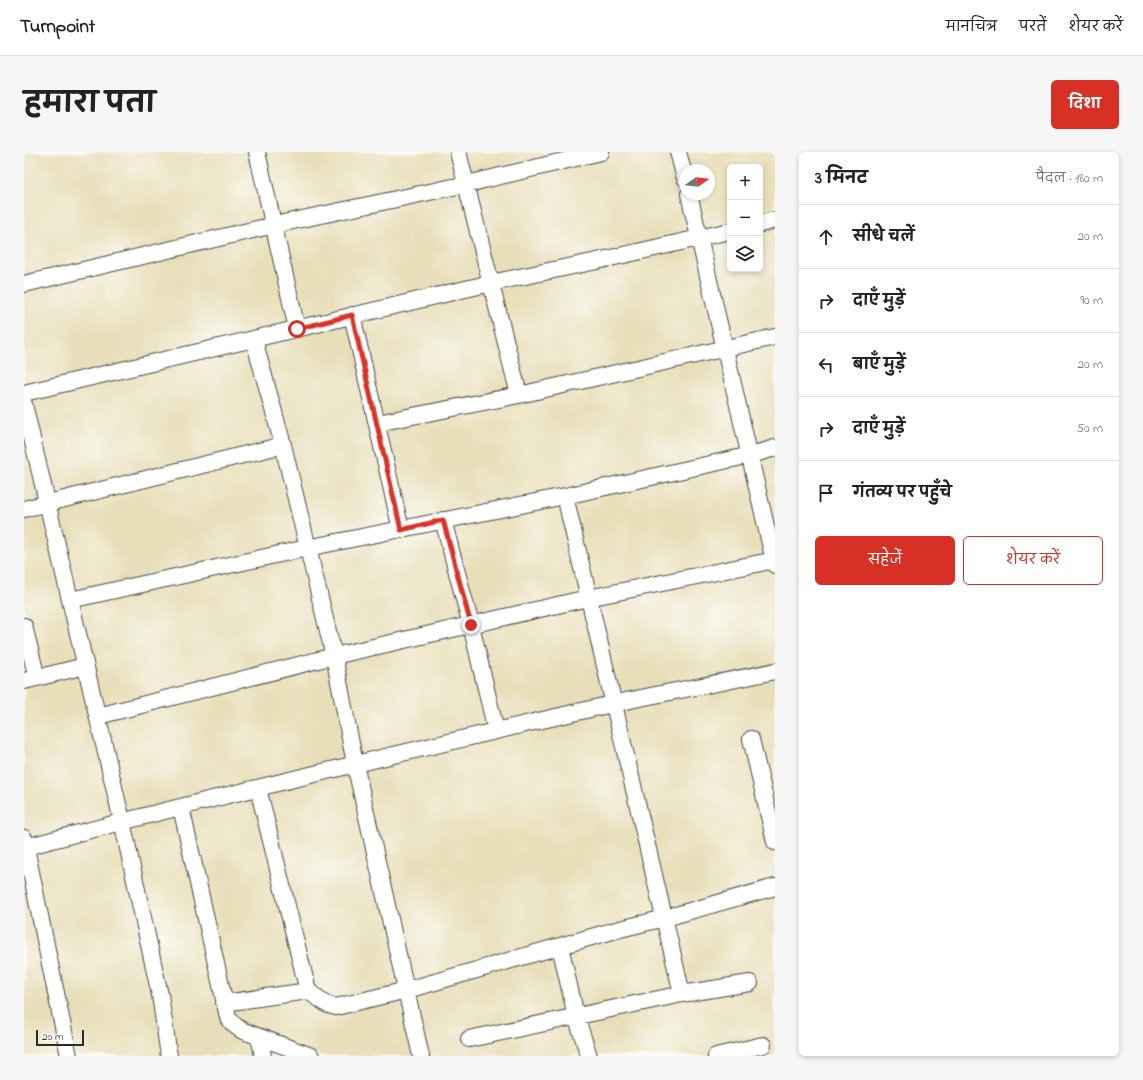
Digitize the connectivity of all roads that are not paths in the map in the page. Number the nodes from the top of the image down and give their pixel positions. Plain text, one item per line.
1 (257, 152) edge
2 (458, 152) edge
3 (601, 152) edge
4 (678, 152) edge
5 (681, 164) edge
6 (467, 184) junction
7 (690, 200) edge
8 (775, 220) edge
9 (763, 223) edge
10 (274, 225) junction
11 (727, 232) edge
12 (700, 238) junction
13 (491, 283) junction
14 (24, 284) edge
15 (352, 315) junction
16 (297, 329) junction
17 (775, 337) edge
18 (254, 340) junction
19 (726, 348) junction
20 (24, 393) edge
21 (519, 395) junction
22 (24, 404) edge
23 (377, 423) junction
24 (282, 445) junction
25 (775, 448) edge
26 (750, 455) junction
27 (565, 496) junction
28 (48, 503) junction
29 (24, 509) edge
30 (443, 520) junction
31 (401, 530) junction
32 (308, 548) junction
33 (775, 561) edge
34 (588, 598) junction
35 (70, 600) junction
36 (471, 625) junction
37 (24, 626) edge
38 (334, 656) junction
39 (85, 666) junction
40 (775, 670) edge
41 (30, 680) edge
42 (615, 704) junction
43 (98, 716) junction
44 (496, 731) junction
45 (751, 739) dead end
46 (355, 764) junction
47 (258, 788) junction
48 (181, 807) junction
49 (122, 821) junction
50 (25, 842) edge
51 (775, 842) edge
52 (775, 887) edge
53 (665, 918) junction
54 (560, 946) junction
55 (750, 983) dead end
56 (407, 990) junction
57 (308, 991) junction
58 (682, 994) junction
59 (224, 1003) junction
60 (576, 1016) junction
61 (259, 1037) junction
62 (469, 1039) dead end
63 (763, 1045) dead end
64 (69, 1056) edge
65 (169, 1056) edge
66 (263, 1056) edge
67 (311, 1056) edge
68 (421, 1056) edge
69 (589, 1056) edge
70 (716, 1056) edge

1 - 10 street
2 - 6 street
3 - 6 street
4 - 5 street
6 - 10 street
6 - 13 street
7 - 12 street
8 - 9 street
10 - 14 street
10 - 16 street
11 - 12 street
12 - 13 street
12 - 19 street
13 - 15 street
13 - 21 street
15 - 16 street
15 - 23 street
16 - 18 street
17 - 19 street
18 - 20 street
18 - 24 street
19 - 21 street
19 - 26 street
21 - 23 street
22 - 28 street
23 - 31 street
24 - 28 street
24 - 32 street
25 - 26 street
26 - 27 street
26 - 33 street
27 - 30 street
27 - 34 street
28 - 29 street
28 - 35 street
30 - 31 street
30 - 36 street
31 - 32 street
32 - 35 street
32 - 38 street
33 - 34 street
34 - 36 street
34 - 42 street
35 - 39 street
36 - 38 street
36 - 44 street
37 - 41 street
38 - 43 street
38 - 46 street
39 - 41 street
39 - 43 street
40 - 42 street
42 - 44 street
42 - 53 street
43 - 49 street
44 - 46 street
45 - 51 street
46 - 47 street
46 - 56 street
47 - 48 street
47 - 57 street
48 - 49 street
48 - 59 street
49 - 50 street
49 - 65 street
50 - 64 street
52 - 53 street
53 - 54 street
53 - 58 street
54 - 56 street
54 - 60 street
55 - 58 street
56 - 57 street
56 - 68 street
57 - 59 street
58 - 60 street
59 - 61 street
60 - 62 street
60 - 69 street
61 - 66 street
61 - 67 street
63 - 70 street

